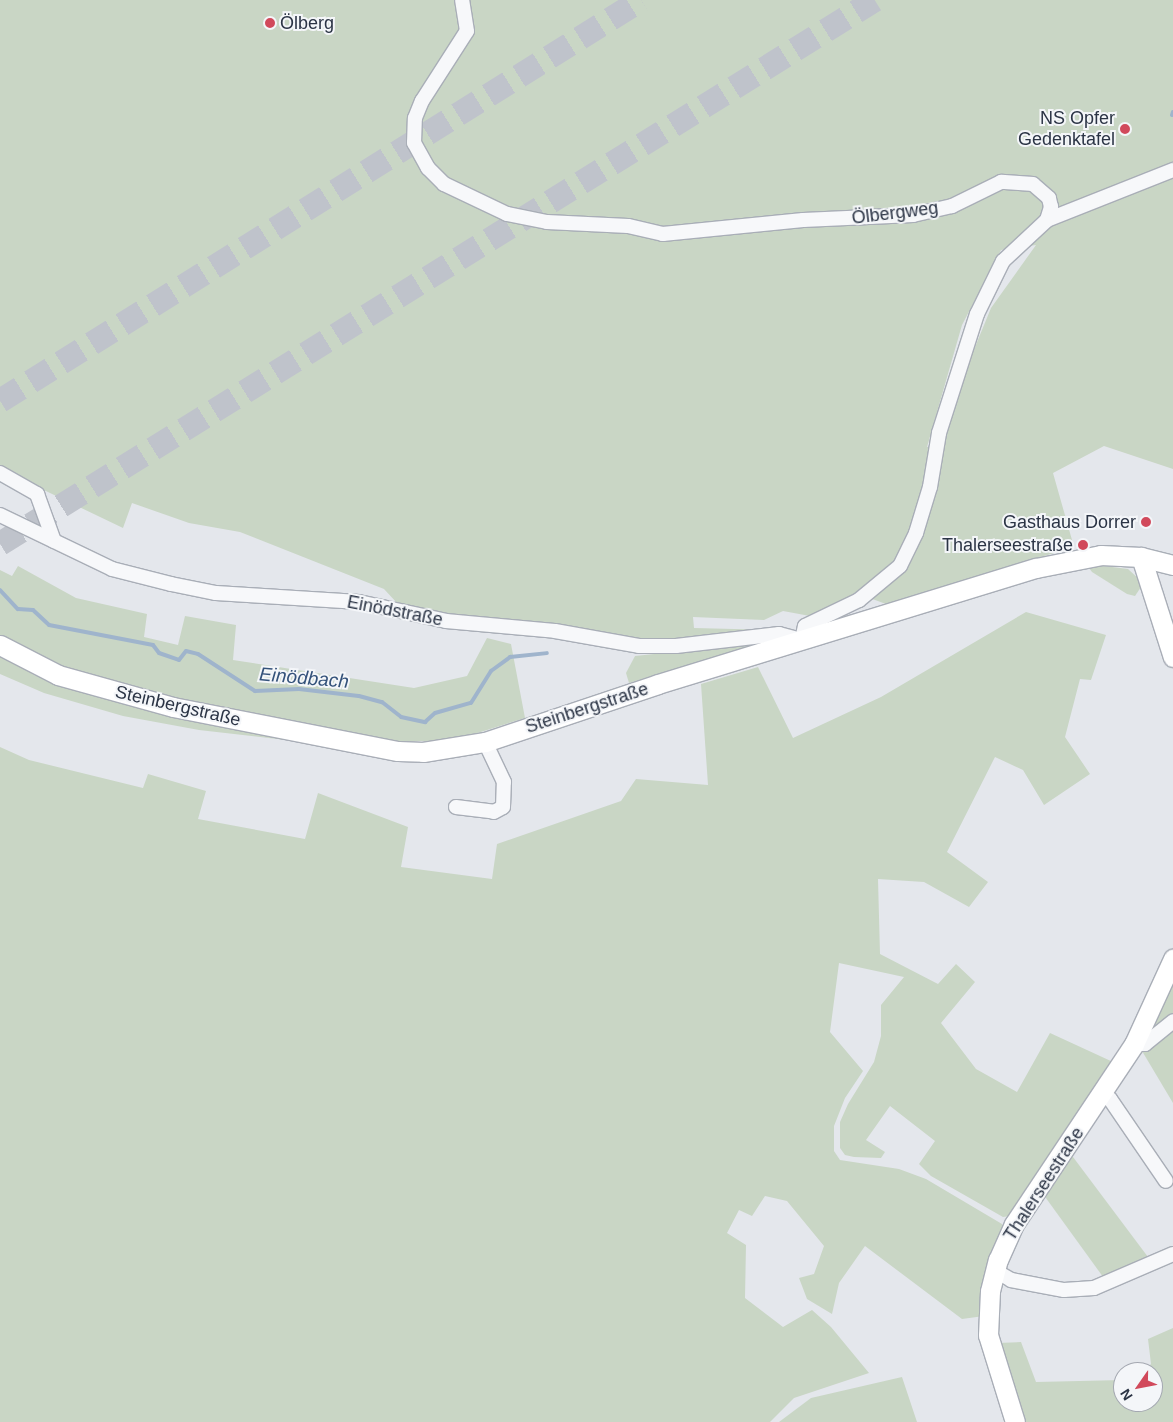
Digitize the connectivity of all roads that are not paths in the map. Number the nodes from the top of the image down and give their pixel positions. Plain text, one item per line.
1 (462, 0) edge
2 (1173, 170) edge
3 (1047, 220) junction
4 (0, 473) edge
5 (0, 515) edge
6 (54, 541) junction
7 (1141, 557) junction
8 (1173, 565) edge
9 (802, 640) junction
10 (0, 645) edge
11 (1173, 657) edge
12 (485, 742) junction
13 (456, 807) dead end
14 (1173, 959) edge
15 (1173, 1021) edge
16 (1134, 1044) junction
17 (1102, 1095) junction
18 (1166, 1181) dead end
19 (1173, 1254) edge
20 (994, 1270) junction
21 (1015, 1422) edge

1 - 3 street, Ölbergweg
2 - 3 street
3 - 9 street
4 - 6 street
5 - 6 street, Einödstraße
6 - 9 street, Einödstraße
7 - 8 main road, Steinbergstraße
7 - 9 main road, Steinbergstraße
7 - 11 main road
9 - 12 main road, Steinbergstraße
10 - 12 main road, Steinbergstraße
12 - 13 street
14 - 16 main road, Thalerseestraße
15 - 16 street
16 - 17 main road, Thalerseestraße
17 - 18 street
17 - 20 main road, Thalerseestraße
19 - 20 street
20 - 21 main road, Thalerseestraße

